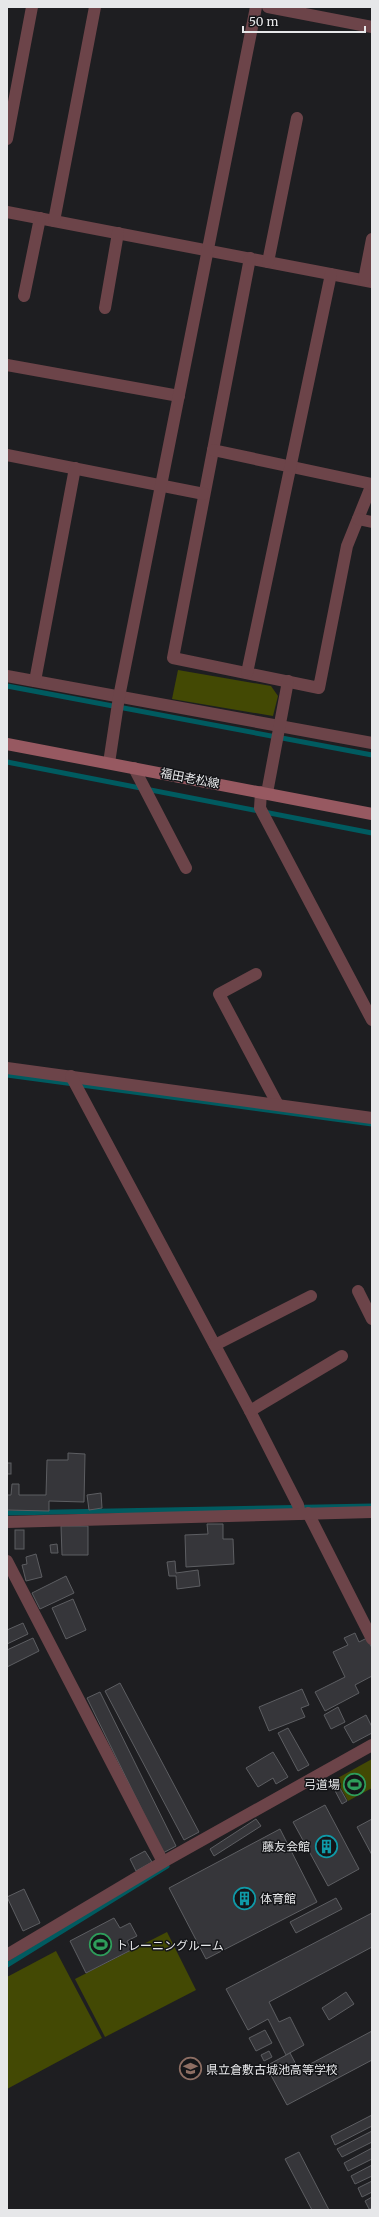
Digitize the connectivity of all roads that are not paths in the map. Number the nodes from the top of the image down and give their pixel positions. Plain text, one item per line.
1 (32, 7) edge
2 (95, 7) edge
3 (256, 7) edge
4 (268, 7) edge
5 (372, 26) edge
6 (297, 118) dead end
7 (7, 138) edge
8 (7, 212) edge
9 (40, 218) junction
10 (54, 221) junction
11 (118, 233) junction
12 (372, 239) edge
13 (209, 250) junction
14 (250, 258) junction
15 (268, 262) junction
16 (331, 274) junction
17 (368, 281) edge
18 (24, 296) dead end
19 (105, 308) dead end
20 (7, 364) edge
21 (179, 396) junction
22 (213, 450) junction
23 (7, 455) edge
24 (291, 465) junction
25 (75, 468) junction
26 (372, 484) edge
27 (162, 486) junction
28 (204, 494) junction
29 (358, 519) junction
30 (372, 522) edge
31 (247, 673) junction
32 (7, 676) edge
33 (35, 681) junction
34 (288, 681) junction
35 (118, 703) junction
36 (278, 733) junction
37 (372, 743) edge
38 (7, 744) edge
39 (109, 763) junction
40 (134, 768) junction
41 (264, 793) junction
42 (372, 814) edge
43 (186, 868) dead end
44 (256, 974) dead end
45 (367, 1000) edge
46 (372, 1020) edge
47 (7, 1068) edge
48 (73, 1081) junction
49 (278, 1105) junction
50 (372, 1118) edge
51 (358, 1291) dead end
52 (311, 1296) dead end
53 (372, 1319) edge
54 (215, 1345) junction
55 (342, 1356) dead end
56 (250, 1411) junction
57 (302, 1511) junction
58 (372, 1512) edge
59 (7, 1522) edge
60 (7, 1561) edge
61 (372, 1639) edge
62 (372, 1745) edge
63 (163, 1862) junction
64 (7, 1955) edge

1 - 7 street
2 - 10 street
3 - 13 street
4 - 5 street
6 - 15 street
8 - 9 street
9 - 10 street
9 - 18 street
10 - 11 street
11 - 13 street
11 - 19 street
12 - 17 street
13 - 14 street
13 - 21 street
14 - 15 street
14 - 22 street
15 - 16 street
16 - 17 street
16 - 24 street
20 - 21 street
21 - 27 street
22 - 24 street
22 - 28 street
23 - 25 street
24 - 26 street
24 - 31 street
25 - 27 street
25 - 33 street
26 - 29 street
27 - 28 street
27 - 35 street
28 - 31 street
29 - 30 street
29 - 34 street
31 - 34 street
32 - 33 street
33 - 35 street
34 - 36 street
35 - 36 street
35 - 39 street
36 - 37 street
36 - 41 street
38 - 39 main road, 福田老松線
39 - 40 main road, 福田老松線
40 - 41 main road, 福田老松線
40 - 43 street
41 - 42 main road, 福田老松線
41 - 45 street
44 - 49 street
45 - 46 street
47 - 48 street
48 - 49 street
48 - 54 street
49 - 50 street
51 - 53 street
52 - 54 street
54 - 56 street
55 - 56 street
56 - 57 street
57 - 58 street
57 - 59 street
57 - 61 street
60 - 63 street
62 - 63 street
63 - 64 street

